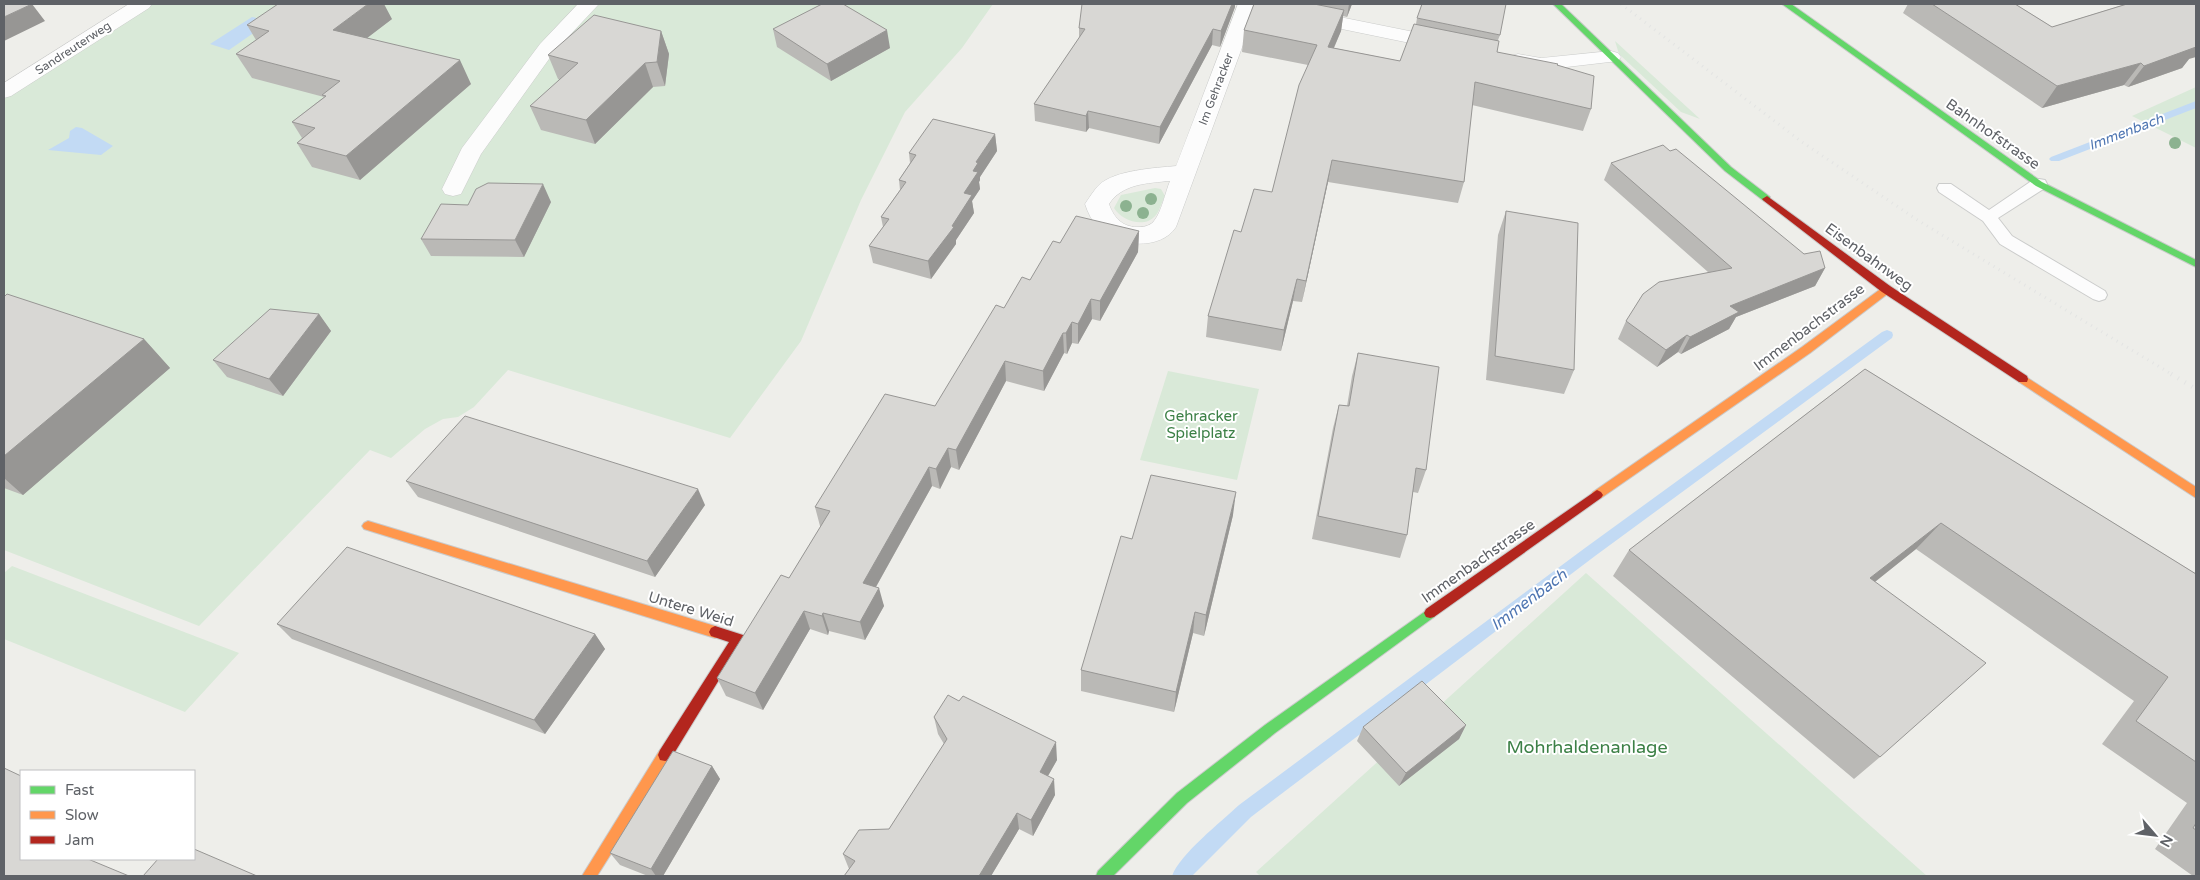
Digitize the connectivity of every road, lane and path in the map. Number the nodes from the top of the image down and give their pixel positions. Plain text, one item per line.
1 (142, 4) edge
2 (589, 4) edge
3 (1557, 4) edge
4 (1786, 4) edge
5 (1262, 7) edge
6 (1463, 48) edge
7 (1502, 56) edge
8 (1611, 57) junction
9 (4, 92) edge
10 (1184, 173) dead end
11 (2039, 184) junction
12 (1945, 188) dead end
13 (453, 189) dead end
14 (1989, 217) junction
15 (2196, 264) edge
16 (1886, 289) junction
17 (2099, 295) dead end
18 (2196, 493) edge
19 (368, 526) dead end
20 (589, 876) edge
21 (1103, 876) edge

1 - 9 street, Sandreuterweg
2 - 13 street
3 - 8 street, Eisenbahnweg
4 - 11 street, Bahnhofstrasse
5 - 6 street
5 - 10 street, Im Gehracker
7 - 8 street
8 - 16 street, Eisenbahnweg
11 - 14 lane
11 - 15 street, Bahnhofstrasse
12 - 14 lane
14 - 17 lane
16 - 18 street, Eisenbahnweg
16 - 21 street, Immenbachstrasse
19 - 20 street, Untere Weid

